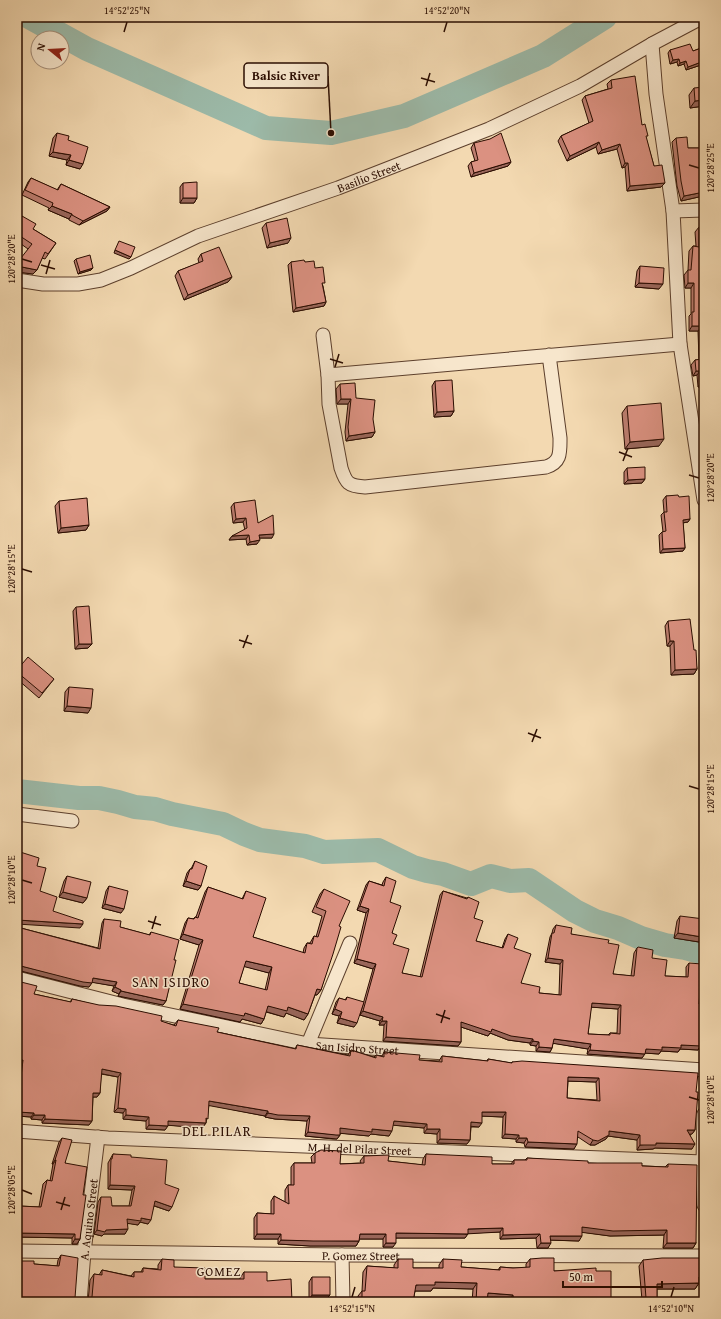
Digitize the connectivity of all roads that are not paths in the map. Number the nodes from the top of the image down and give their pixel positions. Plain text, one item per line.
1 (703, 17) edge
2 (652, 44) junction
3 (704, 210) edge
4 (673, 211) junction
5 (17, 280) edge
6 (323, 335) dead end
7 (680, 344) junction
8 (549, 355) junction
9 (328, 374) junction
10 (704, 500) edge
11 (17, 814) edge
12 (72, 821) dead end
13 (350, 943) dead end
14 (17, 978) edge
15 (308, 1044) junction
16 (704, 1070) edge
17 (704, 1114) edge
18 (17, 1131) edge
19 (98, 1137) junction
20 (703, 1162) junction
21 (704, 1205) edge
22 (17, 1251) edge
23 (84, 1252) junction
24 (342, 1255) junction
25 (704, 1256) edge
26 (80, 1302) edge
27 (343, 1302) edge

1 - 2 street, Basilio Street
2 - 4 street
2 - 5 street, Basilio Street
3 - 4 street
4 - 7 street
6 - 9 street
7 - 8 street
7 - 10 street
8 - 9 street
8 - 9 street
11 - 12 street
13 - 15 street
14 - 15 street, San Isidro Street
15 - 16 street, San Isidro Street
17 - 20 street
18 - 19 street, M. H. del Pilar Street
19 - 20 street, M. H. del Pilar Street
19 - 23 street, A. Aquino Street
20 - 21 street
22 - 23 street, P. Gomez Street
23 - 24 street, P. Gomez Street
23 - 26 street, A. Aquino Street
24 - 25 street, P. Gomez Street
24 - 27 street

